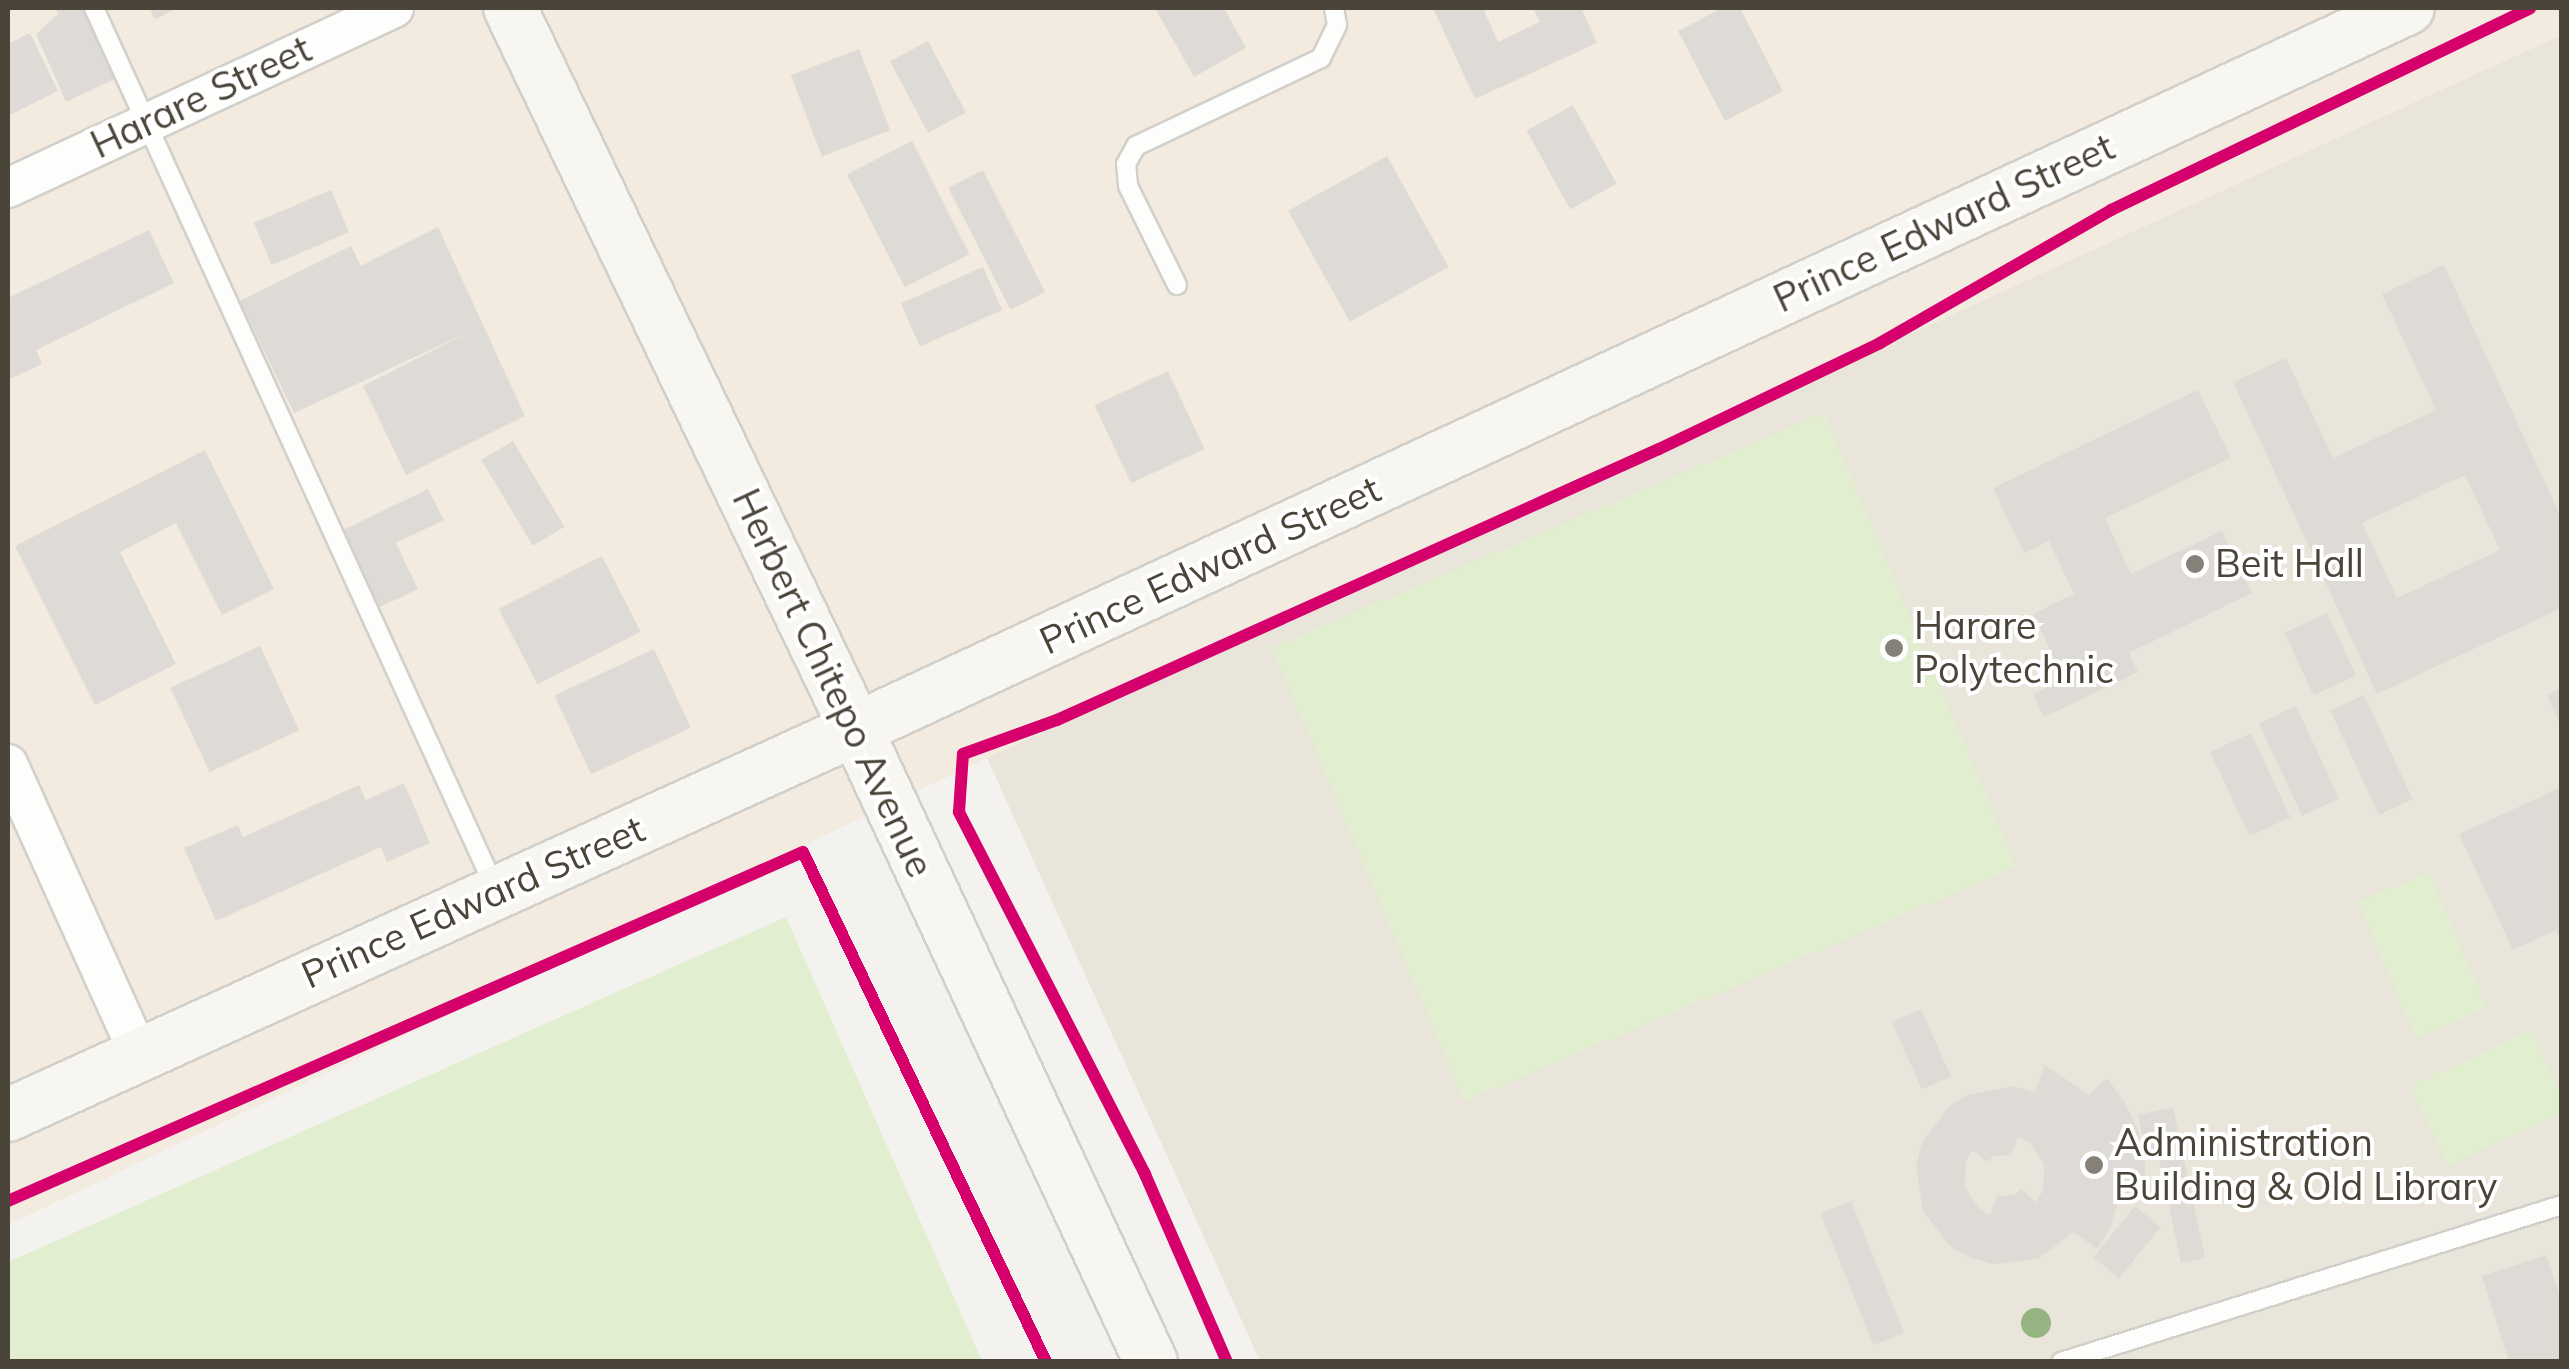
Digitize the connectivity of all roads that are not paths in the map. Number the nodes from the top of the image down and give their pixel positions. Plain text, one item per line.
1 (94, 8) edge
2 (394, 8) edge
3 (510, 8) edge
4 (1334, 8) edge
5 (2408, 8) edge
6 (148, 122) junction
7 (8, 188) edge
8 (1177, 285) dead end
9 (856, 730) junction
10 (8, 764) edge
11 (497, 892) junction
12 (139, 1054) junction
13 (8, 1115) edge
14 (2562, 1205) edge
15 (2062, 1361) edge
16 (1151, 1362) edge

1 - 6 lane
2 - 6 street, Harare Street
3 - 9 main road, Herbert Chitepo Avenue
4 - 8 lane
5 - 9 main road, Prince Edward Street
6 - 7 street, Harare Street
6 - 11 lane
9 - 11 main road, Prince Edward Street
9 - 16 main road, Herbert Chitepo Avenue
10 - 12 street
11 - 12 main road, Prince Edward Street
12 - 13 main road, Prince Edward Street
14 - 15 lane

